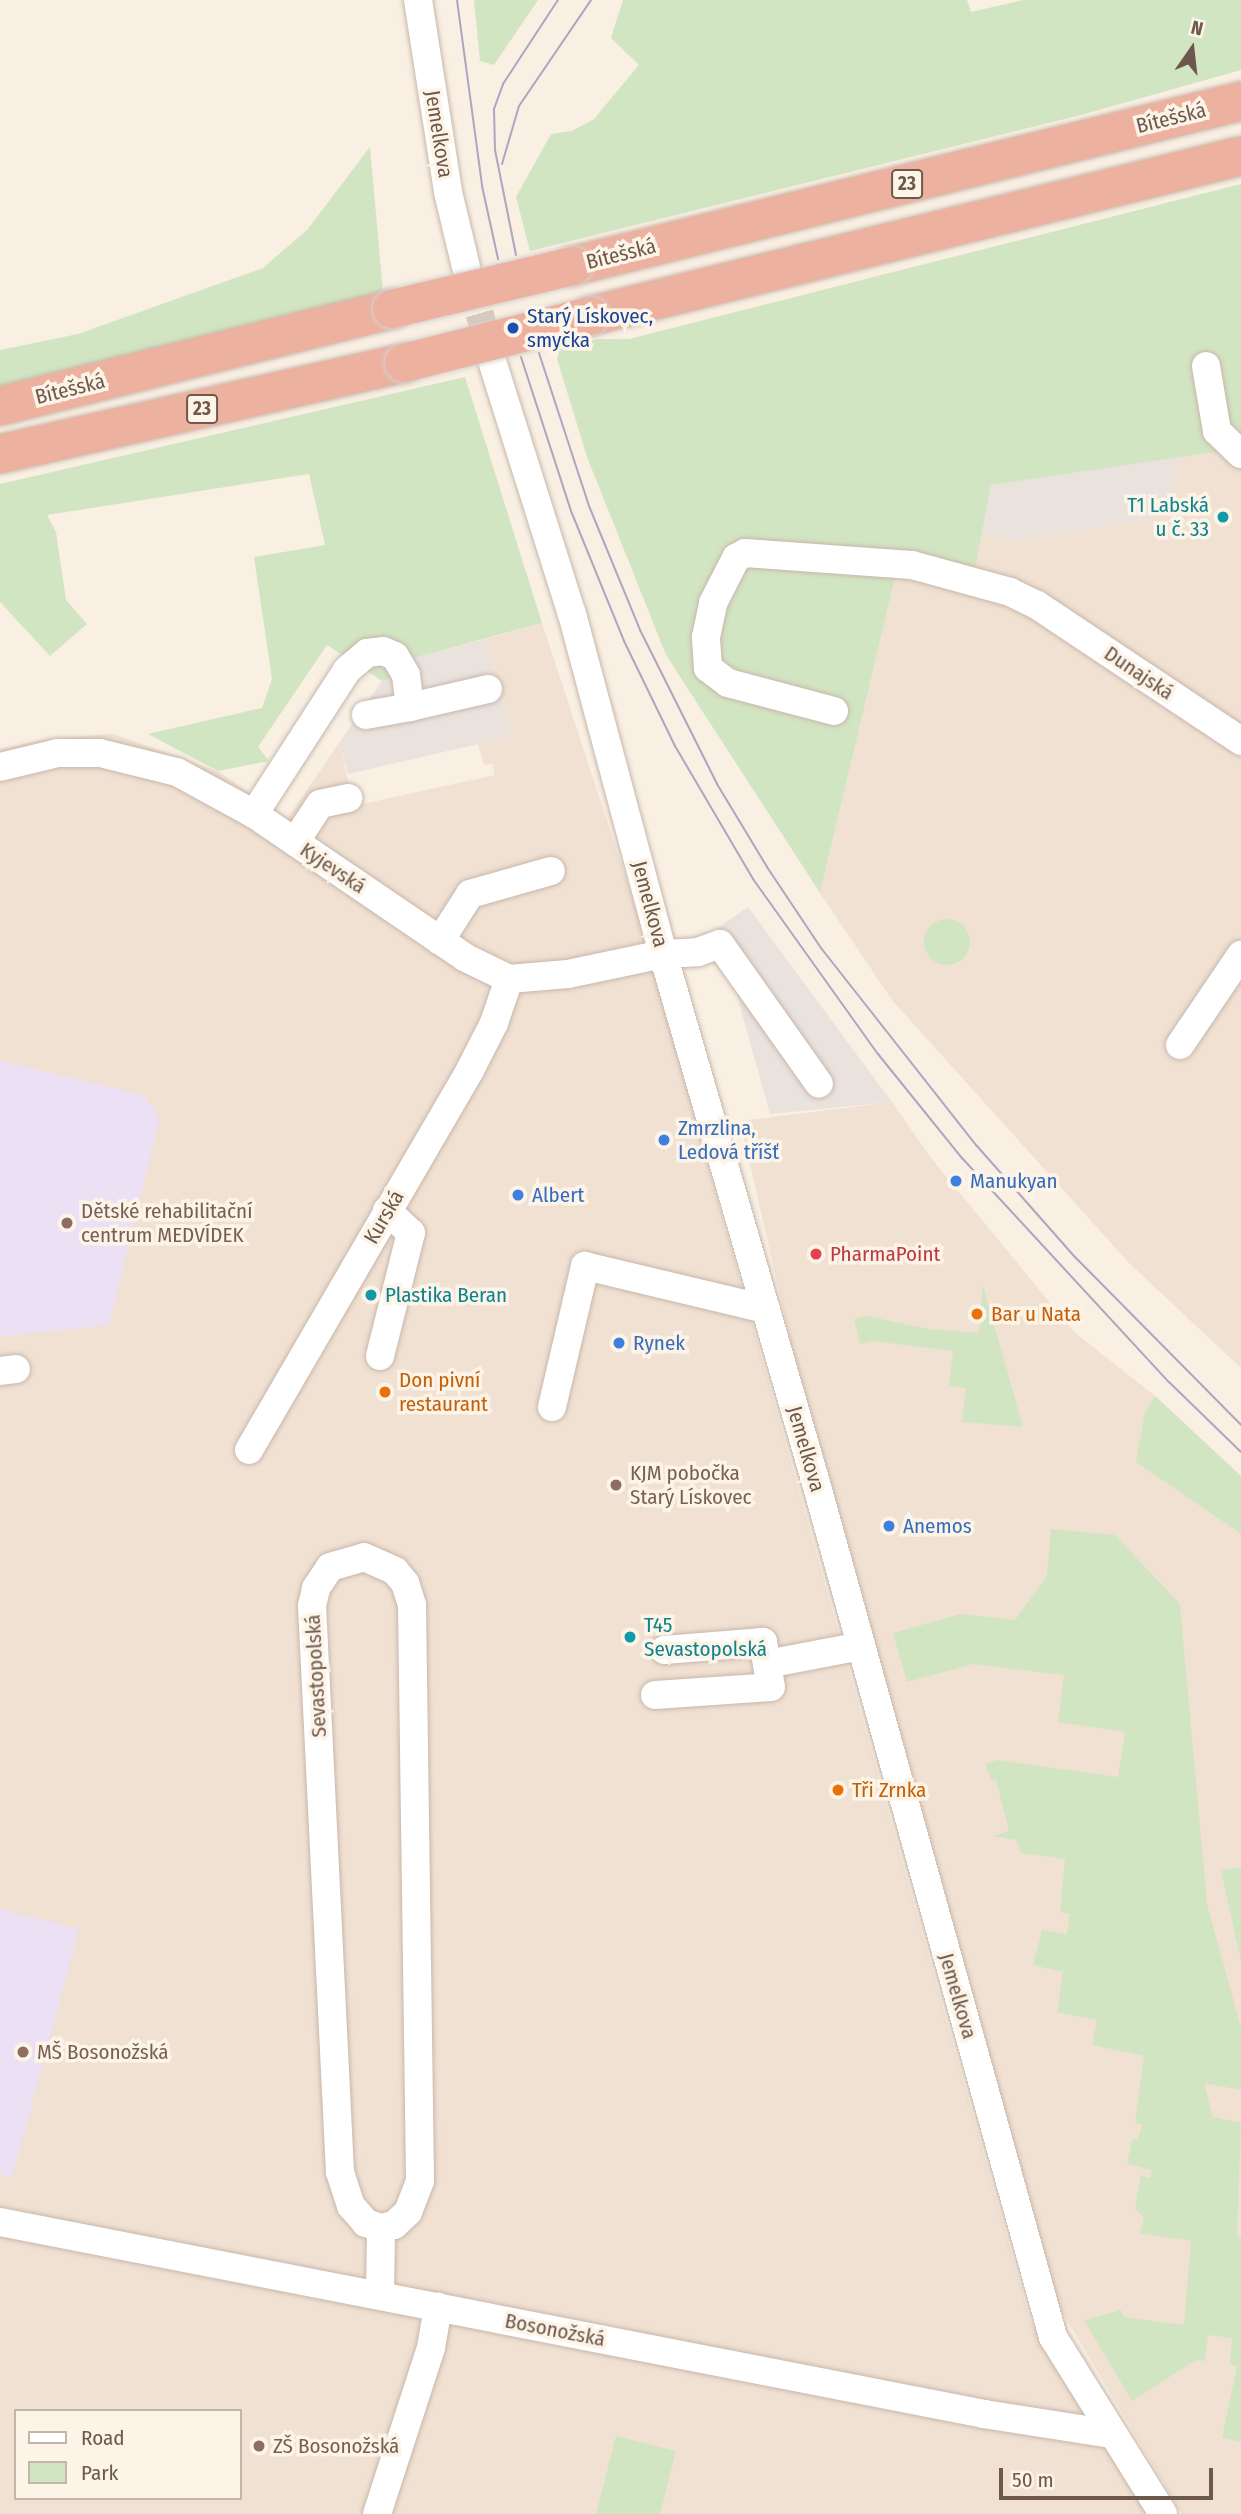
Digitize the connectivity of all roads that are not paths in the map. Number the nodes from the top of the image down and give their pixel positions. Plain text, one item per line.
1 (418, 0) edge
2 (1241, 101) edge
3 (1241, 156) edge
4 (466, 267) tunnel mouth
5 (493, 364) tunnel mouth
6 (1206, 366) dead end
7 (0, 407) edge
8 (0, 454) edge
9 (1241, 454) edge
10 (488, 689) dead end
11 (410, 707) junction
12 (834, 711) dead end
13 (366, 715) dead end
14 (1241, 741) edge
15 (0, 767) edge
16 (348, 798) dead end
17 (254, 814) junction
18 (295, 842) junction
19 (551, 871) dead end
20 (440, 941) junction
21 (663, 954) junction
22 (1241, 955) edge
23 (509, 979) junction
24 (1180, 1045) dead end
25 (820, 1084) dead end
26 (387, 1211) junction
27 (766, 1309) junction
28 (380, 1356) dead end
29 (552, 1407) dead end
30 (248, 1450) dead end
31 (861, 1646) junction
32 (664, 1650) dead end
33 (767, 1664) junction
34 (655, 1695) dead end
35 (0, 2222) edge
36 (381, 2228) junction
37 (380, 2295) junction
38 (438, 2307) junction
39 (1111, 2434) junction
40 (377, 2514) edge
41 (1163, 2514) edge

1 - 4 street, Jemelkova
2 - 7 highway, Bítešská / 23, bridge
3 - 8 highway, 23, bridge
5 - 21 street, Jemelkova
6 - 9 street
10 - 11 street
11 - 13 street
11 - 17 street
12 - 14 street, Dunajská
15 - 17 street, Kyjevská
16 - 18 street
17 - 18 street, Kyjevská
18 - 20 street, Kyjevská
19 - 20 street
20 - 23 street, Kyjevská
21 - 23 street
21 - 25 street
21 - 27 street, Jemelkova
22 - 24 street
23 - 26 street, Kurská
26 - 28 street
26 - 30 street, Kurská
27 - 29 street
27 - 31 street, Jemelkova
31 - 33 street
31 - 39 street, Jemelkova
32 - 33 street
33 - 34 street
35 - 37 street, Bosonožská
36 - 36 street, Sevastopolská
36 - 37 street
37 - 38 street, Bosonožská
38 - 39 street, Bosonožská
38 - 40 street
39 - 41 street, Jemelkova

